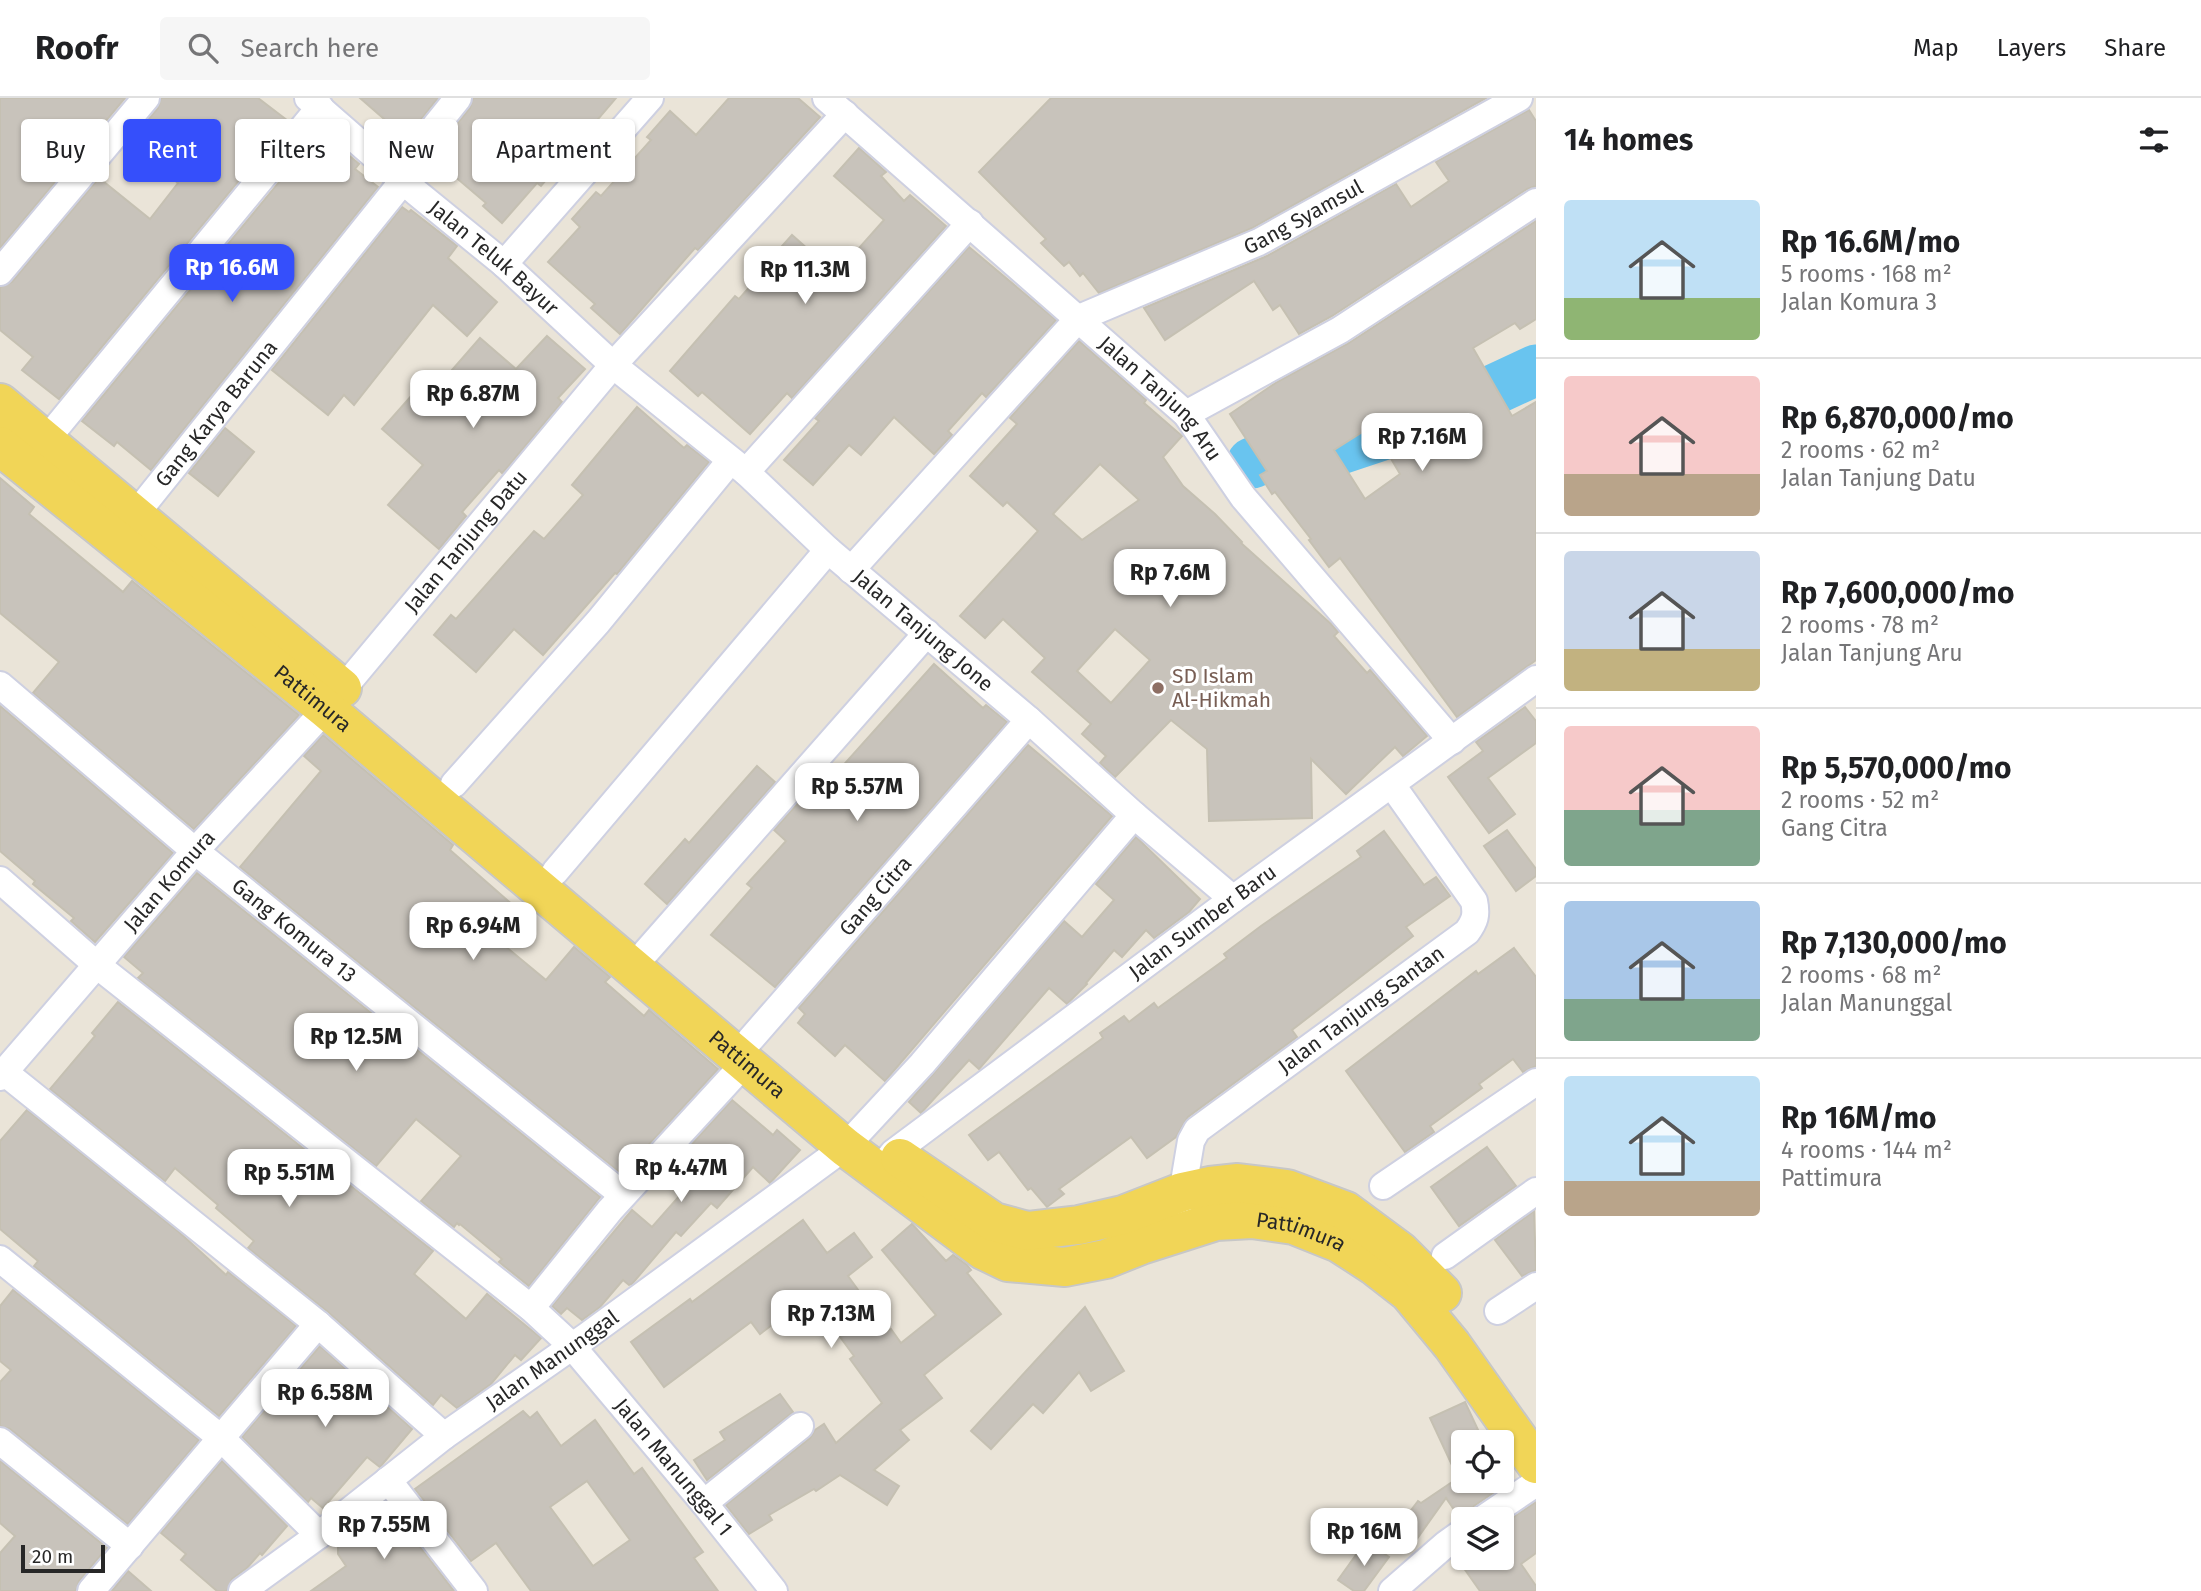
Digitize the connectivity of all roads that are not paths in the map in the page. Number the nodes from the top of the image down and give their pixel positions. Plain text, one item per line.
1 (146, 98) edge
2 (458, 98) edge
3 (650, 98) edge
4 (1520, 98) edge
5 (314, 103) edge
6 (836, 106) edge
7 (443, 119) edge
8 (364, 147) edge
9 (397, 182) edge
10 (405, 182) edge
11 (1536, 202) edge
12 (970, 223) junction
13 (504, 264) junction
14 (0, 272) edge
15 (1079, 318) junction
16 (613, 365) junction
17 (0, 403) edge
18 (1186, 414) junction
19 (46, 440) junction
20 (0, 446) edge
21 (738, 466) junction
22 (135, 515) junction
23 (828, 550) junction
24 (851, 570) junction
25 (927, 632) junction
26 (1536, 679) edge
27 (0, 685) edge
28 (334, 699) junction
29 (1029, 720) junction
30 (1452, 741) junction
31 (454, 784) junction
32 (1392, 785) junction
33 (1135, 815) junction
34 (195, 851) junction
35 (555, 872) junction
36 (0, 880) edge
37 (1233, 899) junction
38 (646, 952) junction
39 (98, 966) junction
40 (748, 1051) junction
41 (2, 1075) edge
42 (1536, 1082) edge
43 (854, 1138) junction
44 (885, 1162) junction
45 (1383, 1186) dead end
46 (1536, 1191) edge
47 (1182, 1192) junction
48 (623, 1195) junction
49 (1176, 1233) junction
50 (1444, 1256) dead end
51 (0, 1259) edge
52 (1536, 1286) edge
53 (531, 1308) junction
54 (1498, 1311) dead end
55 (318, 1324) junction
56 (572, 1345) junction
57 (1536, 1419) edge
58 (800, 1426) dead end
59 (444, 1436) junction
60 (221, 1438) junction
61 (0, 1441) edge
62 (1536, 1464) edge
63 (388, 1480) junction
64 (1536, 1483) edge
65 (704, 1503) junction
66 (1501, 1507) edge
67 (319, 1535) junction
68 (1451, 1540) edge
69 (130, 1546) junction
70 (253, 1588) edge
71 (91, 1591) edge
72 (474, 1591) edge
73 (774, 1591) edge
74 (1392, 1591) edge

1 - 14 street
2 - 7 street, Gang Karya Baruna
3 - 13 street
4 - 15 street, Gang Syamsul
5 - 8 street, Jalan Teluk Bayur
5 - 19 street
6 - 12 street, Jalan Tanjung Aru
6 - 16 street, Jalan Tanjung Datu
9 - 22 street, Gang Karya Baruna
10 - 13 street, Jalan Teluk Bayur
11 - 18 street
12 - 15 street, Jalan Tanjung Aru
12 - 21 street
13 - 16 street, Jalan Teluk Bayur
15 - 18 street, Jalan Tanjung Aru
15 - 24 street
16 - 21 street, Jalan Tanjung Jone
16 - 28 street, Jalan Tanjung Datu
17 - 19 main road, Pattimura
18 - 30 street, Jalan Tanjung Aru
19 - 22 main road, Pattimura
20 - 28 main road, Pattimura
21 - 23 street, Jalan Tanjung Jone
21 - 31 street
22 - 28 main road, Pattimura
23 - 24 street, Jalan Tanjung Jone
23 - 35 street
24 - 25 street, Jalan Tanjung Jone
25 - 29 street, Jalan Tanjung Jone
25 - 38 street
26 - 30 street, Jalan Sumber Baru
27 - 34 street, Gang Komura 13
28 - 31 main road, Pattimura
28 - 34 street, Jalan Komura
28 - 40 main road, Pattimura
29 - 33 street, Jalan Tanjung Jone
29 - 40 street, Gang Citra
30 - 32 street, Jalan Sumber Baru
31 - 35 main road, Pattimura
32 - 37 street, Jalan Sumber Baru
32 - 47 street, Jalan Tanjung Santan
33 - 37 street, Jalan Tanjung Jone
33 - 43 street, Jalan Manunggal
34 - 39 street, Jalan Komura
34 - 48 street, Gang Komura 13
35 - 38 main road, Pattimura
36 - 39 street, Jalan Manunggal 1
37 - 44 street, Jalan Sumber Baru
38 - 40 main road, Pattimura
39 - 41 street, Jalan Komura
39 - 53 street, Jalan Manunggal 1
40 - 43 main road, Pattimura
40 - 48 street, Gang Citra
41 - 55 street
42 - 45 street
43 - 44 main road, Pattimura
43 - 56 street, Jalan Manunggal
44 - 47 main road, Pattimura
44 - 49 main road, Pattimura
46 - 50 street
47 - 49 street, Jalan Tanjung Santan
47 - 57 main road, Pattimura
48 - 53 street, Gang Citra
49 - 62 main road, Pattimura
51 - 60 street
52 - 54 street
53 - 56 street, Jalan Manunggal 1
55 - 59 street
55 - 60 street
56 - 59 street, Jalan Manunggal
56 - 65 street, Jalan Manunggal 1
58 - 65 street
59 - 63 street, Jalan Manunggal
60 - 67 street
60 - 69 street
61 - 69 street
63 - 67 street, Jalan Manunggal
63 - 72 street
64 - 66 street
65 - 73 street, Jalan Manunggal 1
67 - 70 street, Jalan Manunggal
68 - 74 street
69 - 71 street

